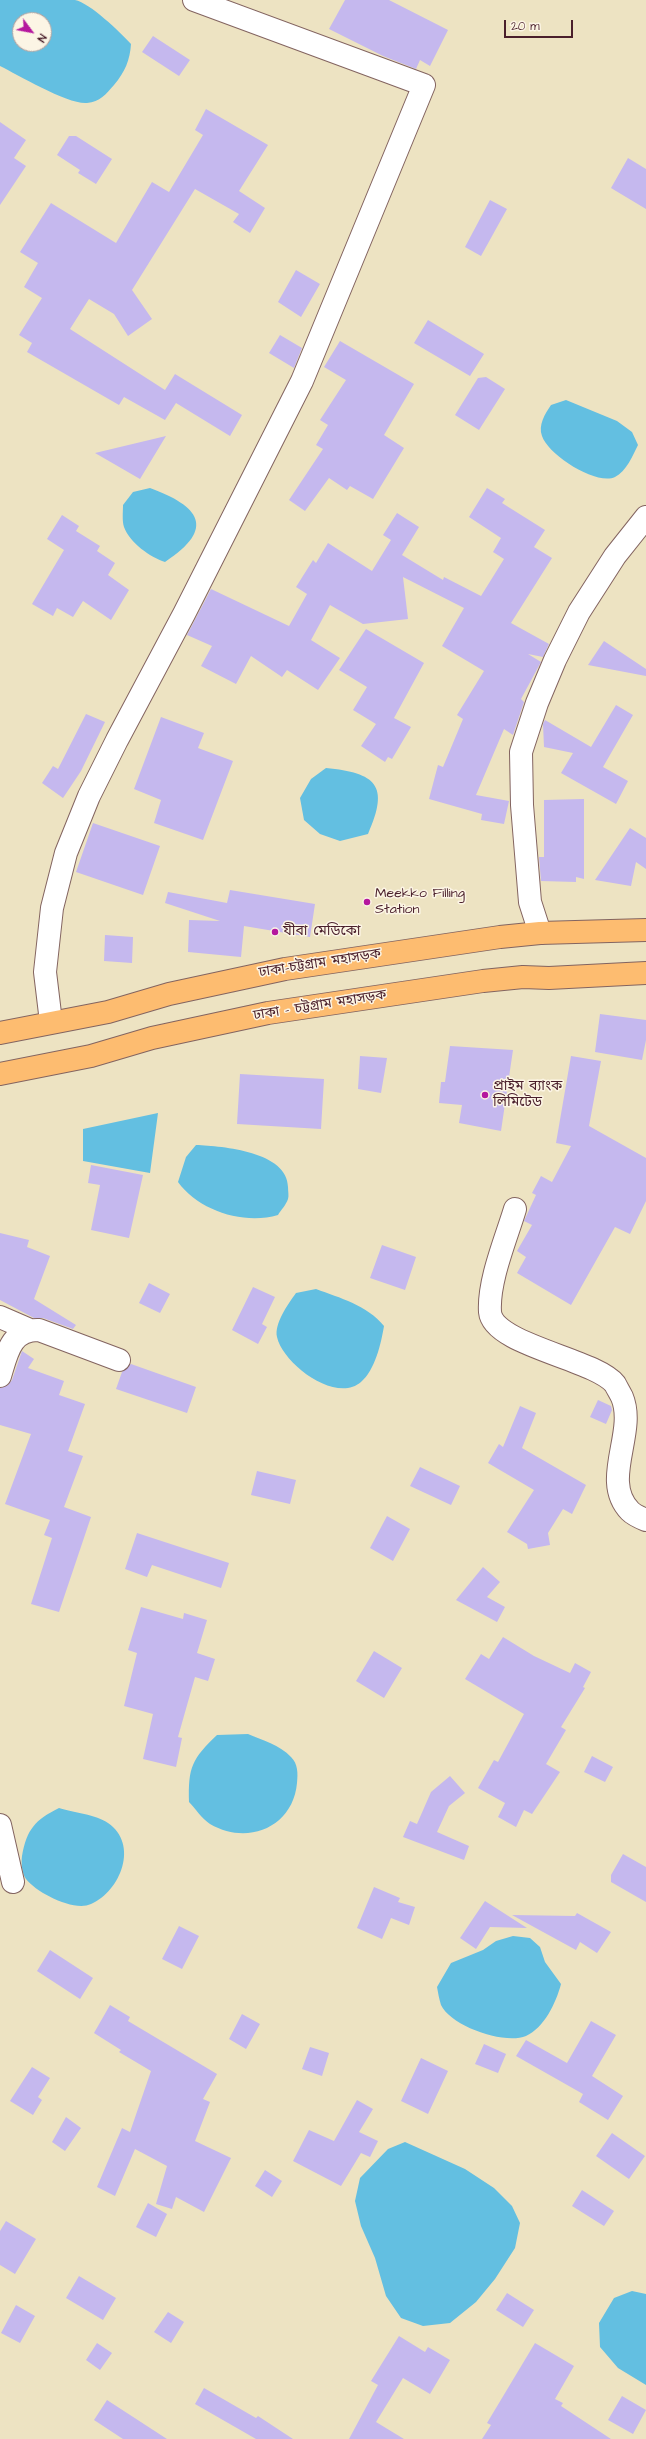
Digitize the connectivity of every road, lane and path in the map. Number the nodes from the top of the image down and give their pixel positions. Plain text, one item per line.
1 (194, 0) edge
2 (646, 517) edge
3 (646, 930) edge
4 (540, 933) junction
5 (646, 973) edge
6 (51, 1022) junction
7 (0, 1033) edge
8 (0, 1074) edge
9 (515, 1209) dead end
10 (0, 1317) edge
11 (30, 1330) junction
12 (118, 1360) dead end
13 (0, 1376) edge
14 (646, 1520) edge
15 (0, 1825) edge
16 (13, 1882) dead end

1 - 6 street
2 - 4 street
3 - 4 highway, ঢাকা-চট্টগ্রাম মহাসড়ক
4 - 6 highway, ঢাকা-চট্টগ্রাম মহাসড়ক
5 - 8 highway, ঢাকা - চট্টগ্রাম মহাসড়ক
6 - 7 highway, ঢাকা-চট্টগ্রাম মহাসড়ক
9 - 14 street
10 - 11 street
11 - 12 street
11 - 13 street
15 - 16 street

